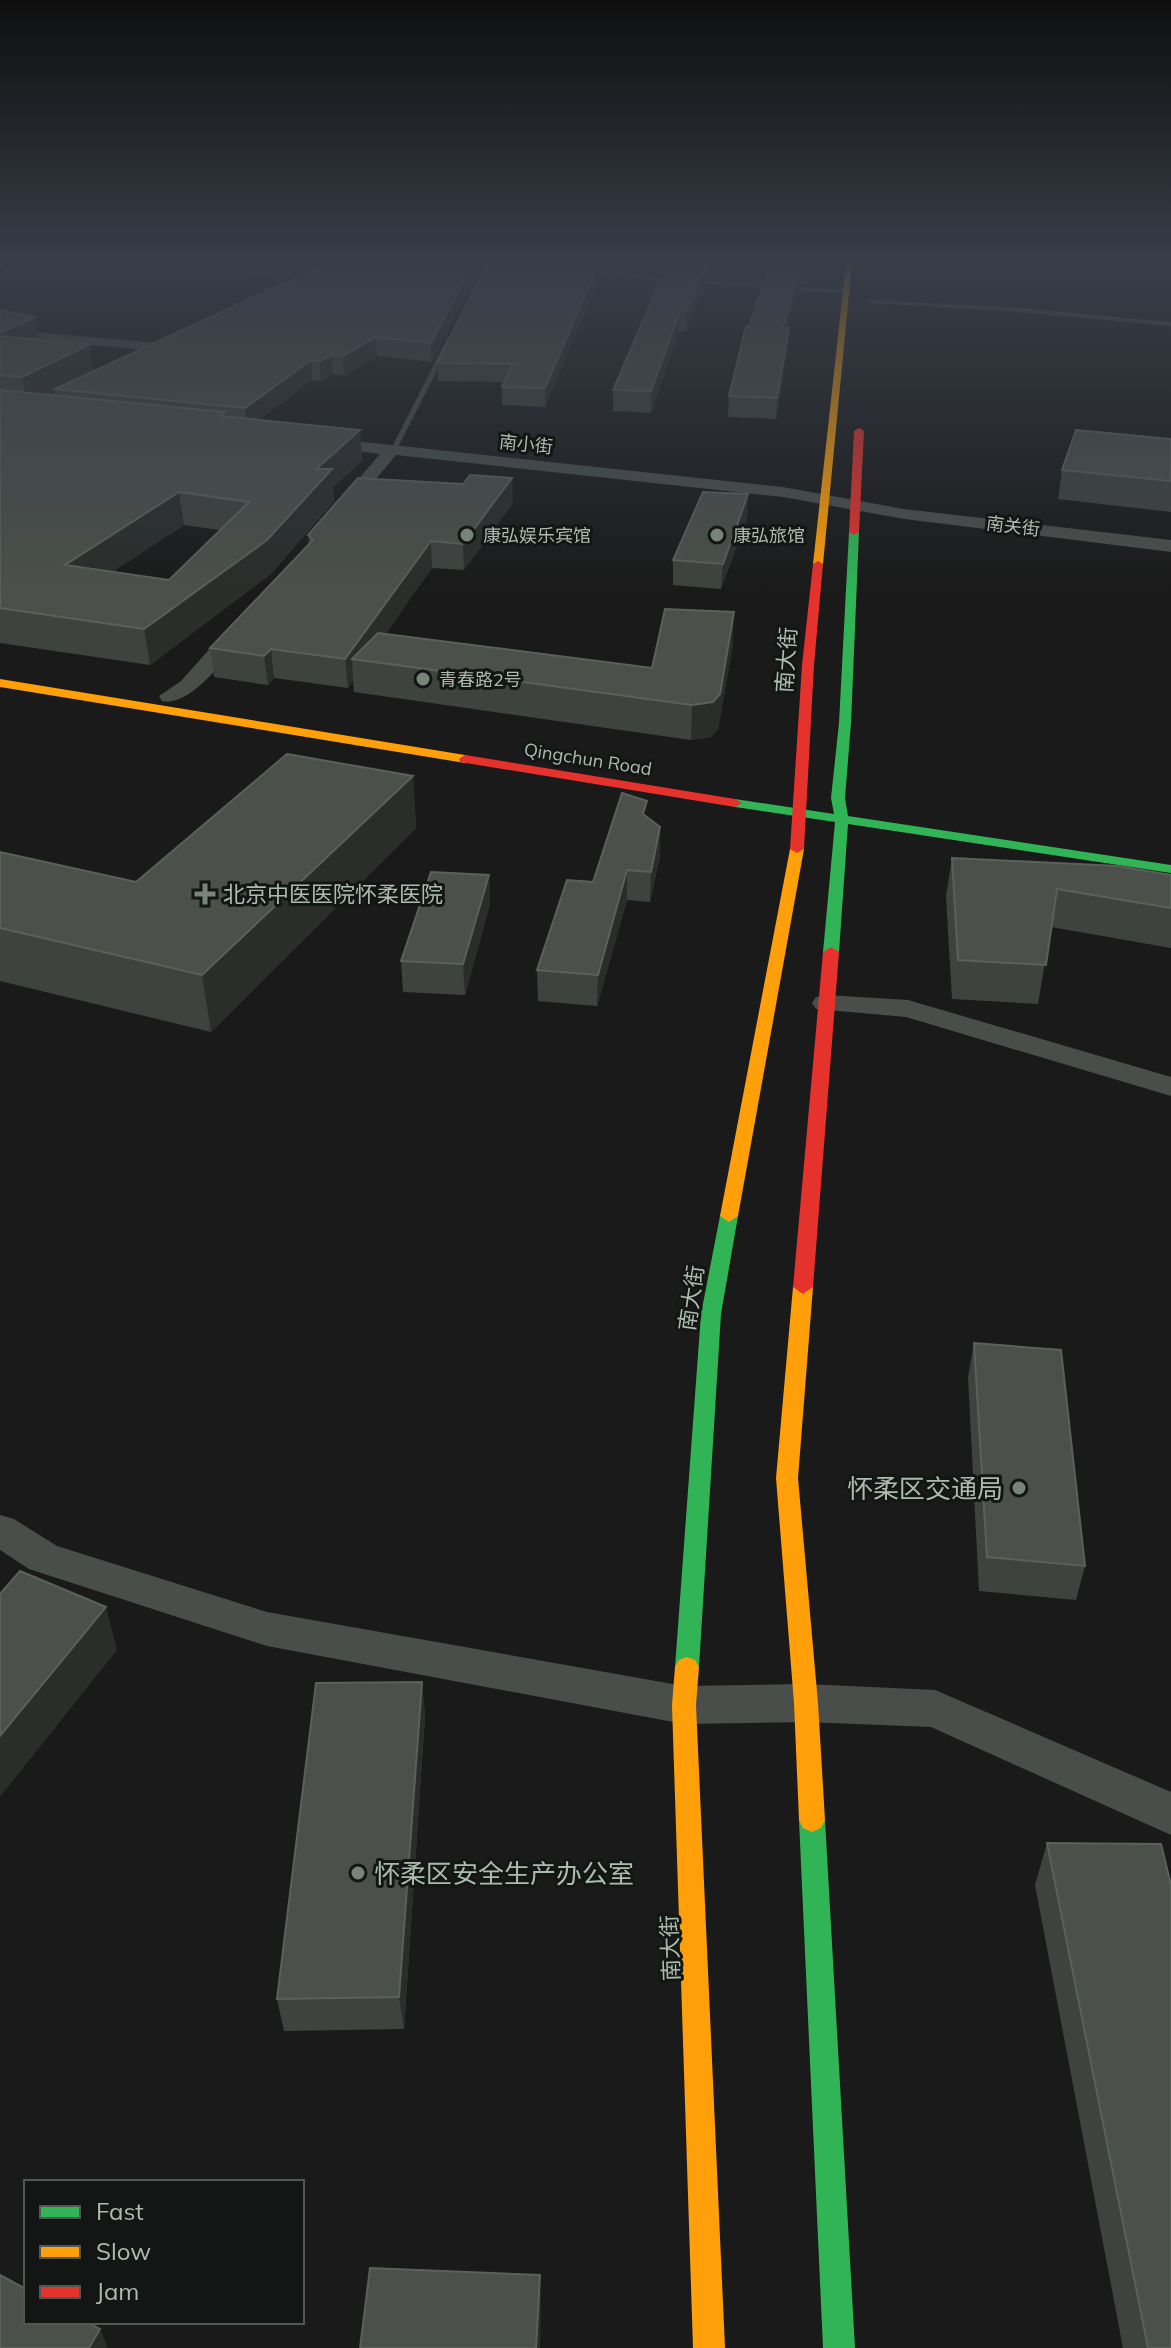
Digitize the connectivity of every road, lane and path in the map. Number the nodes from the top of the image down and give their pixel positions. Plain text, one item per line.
1 (432, 373) edge
2 (839, 373) edge
3 (860, 419) dead end
4 (298, 440) edge
5 (393, 449) junction
6 (825, 500) junction
7 (855, 506) junction
8 (331, 520) edge
9 (1171, 546) edge
10 (250, 615) edge
11 (0, 671) edge
12 (0, 683) edge
13 (170, 696) junction
14 (412, 731) dead end
15 (792, 790) junction
16 (845, 799) junction
17 (800, 813) junction
18 (842, 819) junction
19 (1092, 838) dead end
20 (1171, 850) edge
21 (1171, 869) edge
22 (826, 1003) junction
23 (1171, 1087) edge
24 (0, 1530) edge
25 (0, 1546) edge
26 (43, 1558) junction
27 (806, 1703) junction
28 (684, 1705) junction
29 (1171, 1814) edge
30 (709, 2348) edge
31 (839, 2348) edge

1 - 5 lane
2 - 6 main road, 南大街
3 - 7 main road
4 - 5 street, 南小街
5 - 6 street, 南小街
5 - 8 street
6 - 7 street, 南小街
6 - 15 main road, 南大街
7 - 9 street, 南关街
7 - 16 main road
10 - 13 street
11 - 13 main road
12 - 17 main road, Qingchun Road
13 - 14 main road
15 - 16 main road
15 - 17 main road, 南大街
16 - 18 main road
17 - 18 main road, Qingchun Road
17 - 28 main road, 南大街
18 - 21 main road, Qingchun Road
18 - 22 main road
19 - 20 main road
22 - 23 street
22 - 27 main road
24 - 26 street
25 - 26 lane
26 - 28 street
27 - 28 street
27 - 29 street
27 - 31 main road
28 - 30 main road, 南大街

